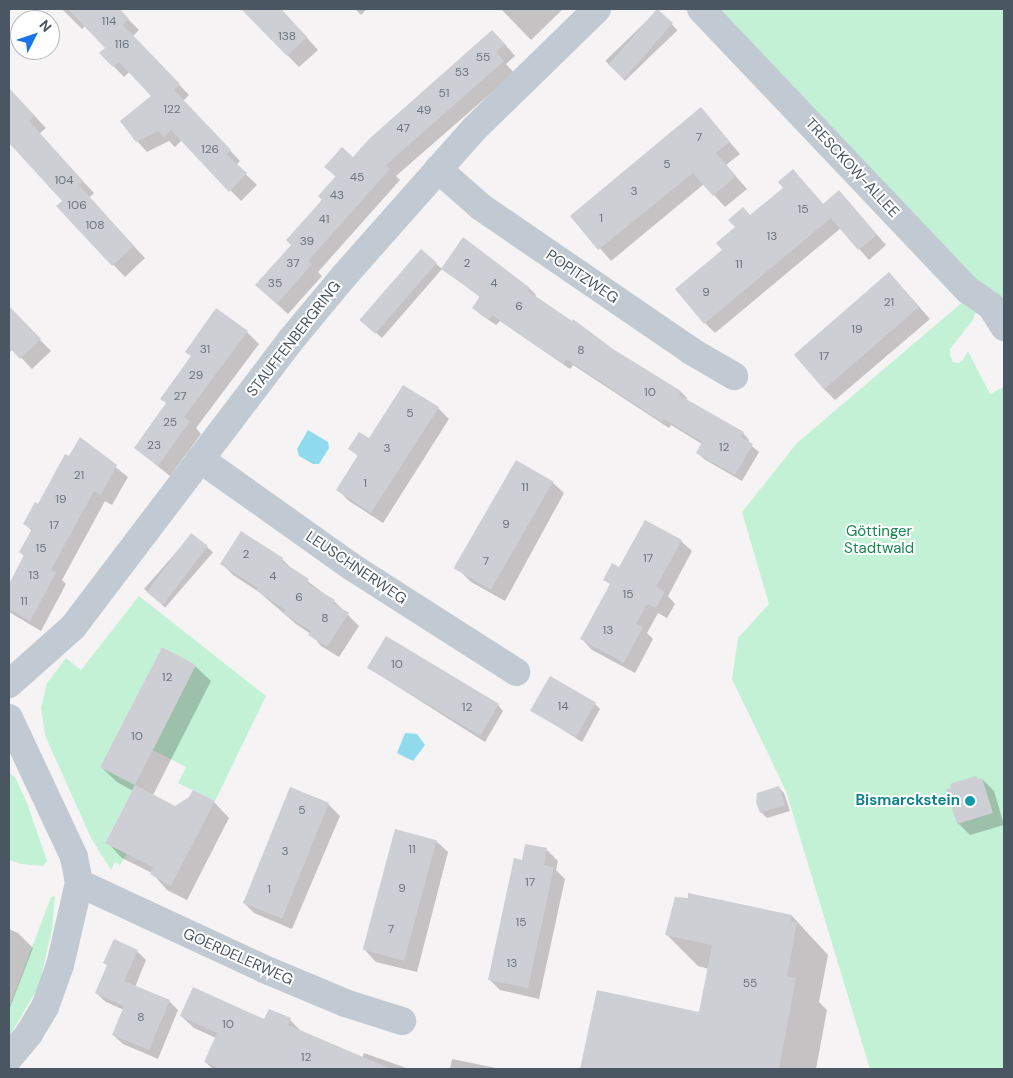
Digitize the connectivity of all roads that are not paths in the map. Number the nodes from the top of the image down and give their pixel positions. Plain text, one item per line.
1 (597, 9) edge
2 (701, 9) edge
3 (438, 169) junction
4 (1004, 326) edge
5 (734, 376) dead end
6 (200, 459) junction
7 (516, 672) dead end
8 (9, 684) edge
9 (9, 718) edge
10 (79, 883) junction
11 (402, 1021) dead end
12 (9, 1058) edge

1 - 3 street, STAUFFENBERGRING
2 - 4 street, TRESCKOW-ALLEE
3 - 5 street, POPITZWEG
3 - 6 street, STAUFFENBERGRING
6 - 7 street, LEUSCHNERWEG
6 - 8 street, STAUFFENBERGRING
9 - 10 street
10 - 11 street, GOERDELERWEG
10 - 12 street

